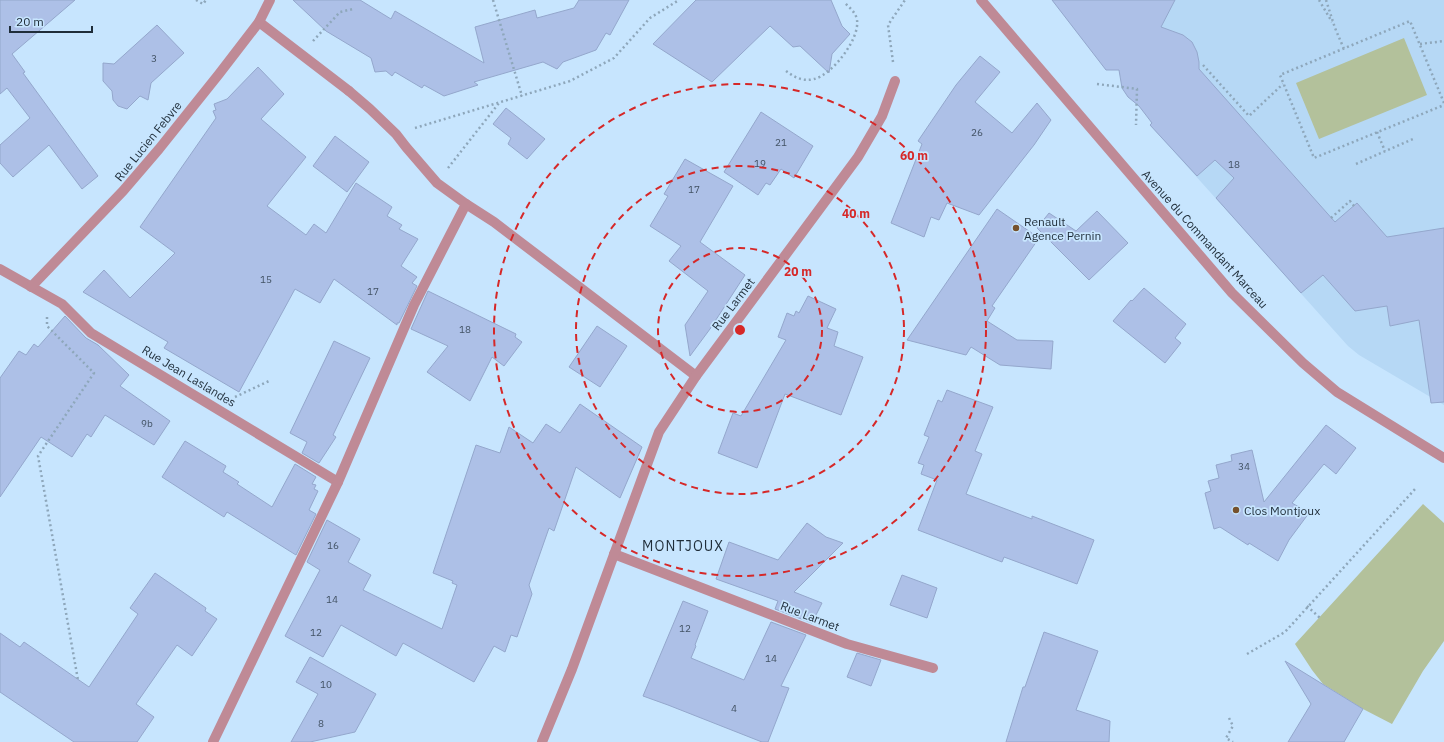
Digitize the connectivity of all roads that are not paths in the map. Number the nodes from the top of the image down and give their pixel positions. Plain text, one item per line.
1 (270, 0) edge
2 (981, 0) edge
3 (259, 22) junction
4 (895, 81) road end
5 (466, 204) junction
6 (0, 269) edge
7 (31, 287) junction
8 (696, 376) junction
9 (1444, 458) edge
10 (338, 482) junction
11 (614, 554) junction
12 (933, 668) dead end
13 (213, 742) edge
14 (542, 742) edge

1 - 3 street, Rue Lucien Febvre
2 - 9 street, Avenue du Commandant Marceau
3 - 5 street
3 - 7 street, Rue Lucien Febvre
4 - 8 street, Rue Larmet
5 - 8 street
5 - 10 street
6 - 7 street, Rue Jean Laslandes
7 - 10 street, Rue Jean Laslandes
8 - 11 street, Rue Larmet
10 - 13 street
11 - 12 street, Rue Larmet
11 - 14 street, Rue Larmet

